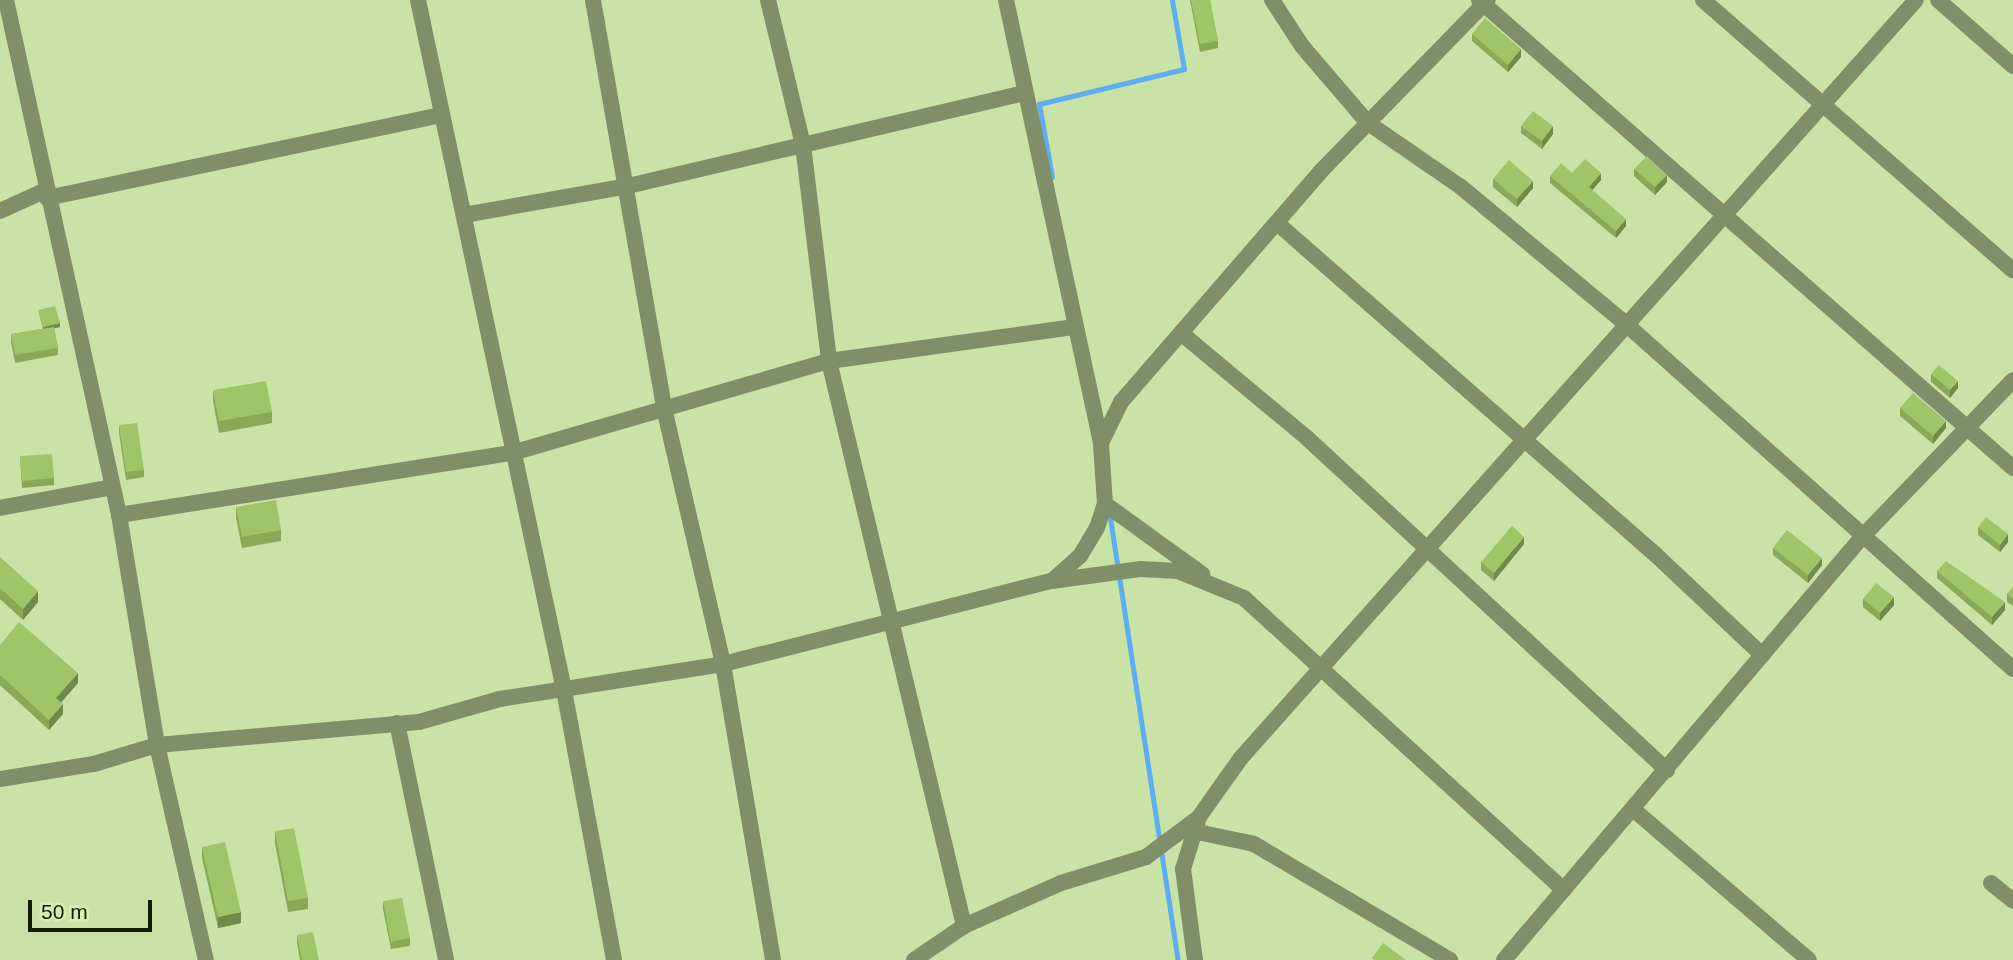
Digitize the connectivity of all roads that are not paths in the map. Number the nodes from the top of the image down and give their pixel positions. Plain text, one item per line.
1 (6, 0) edge
2 (418, 0) edge
3 (593, 0) edge
4 (768, 0) edge
5 (1006, 0) edge
6 (1272, 0) edge
7 (1703, 0) edge
8 (1916, 0) edge
9 (1938, 0) edge
10 (1484, 1) edge
11 (2013, 66) edge
12 (1025, 93) junction
13 (1821, 102) junction
14 (440, 115) junction
15 (1368, 123) junction
16 (803, 145) junction
17 (628, 186) junction
18 (47, 194) junction
19 (0, 211) edge
20 (1727, 212) junction
21 (464, 215) junction
22 (1277, 223) junction
23 (2013, 270) edge
24 (1627, 325) junction
25 (1075, 327) junction
26 (1181, 333) junction
27 (829, 361) junction
28 (2013, 380) edge
29 (664, 408) junction
30 (1969, 430) junction
31 (1526, 440) junction
32 (1101, 443) junction
33 (512, 453) junction
34 (2013, 468) edge
35 (112, 487) junction
36 (1105, 504) junction
37 (0, 508) edge
38 (119, 515) junction
39 (1862, 537) junction
40 (1427, 547) junction
41 (1211, 580) junction
42 (1052, 581) junction
43 (891, 622) junction
44 (1762, 655) junction
45 (723, 664) junction
46 (2013, 669) edge
47 (1321, 674) junction
48 (564, 690) junction
49 (397, 723) junction
50 (156, 745) junction
51 (1667, 770) junction
52 (0, 779) edge
53 (1634, 810) junction
54 (1196, 824) junction
55 (1991, 883) dead end
56 (1564, 890) junction
57 (2013, 901) edge
58 (964, 926) junction
59 (206, 960) edge
60 (446, 960) edge
61 (614, 960) edge
62 (773, 960) edge
63 (914, 960) edge
64 (1195, 960) edge
65 (1450, 960) edge
66 (1504, 960) edge
67 (1809, 960) edge

1 - 18 street
2 - 14 street
3 - 17 street
4 - 16 street
5 - 12 street
6 - 15 street
7 - 13 street
8 - 13 street
9 - 11 street
10 - 15 street
10 - 20 street
12 - 16 street
12 - 25 street
13 - 20 street
13 - 23 street
14 - 18 street
14 - 21 street
15 - 22 street
15 - 24 street
16 - 17 street
16 - 27 street
17 - 21 street
17 - 29 street
18 - 19 street
18 - 35 street
20 - 24 street
20 - 30 street
21 - 33 street
22 - 26 street
22 - 31 street
24 - 31 street
24 - 39 street
25 - 27 street
25 - 32 street
26 - 32 street
26 - 40 street
27 - 29 street
27 - 43 street
28 - 30 street
29 - 33 street
29 - 45 street
30 - 34 street
30 - 39 street
31 - 40 street
31 - 44 street
32 - 36 street
33 - 38 street
33 - 48 street
35 - 37 street
35 - 38 street
36 - 41 street
36 - 42 street
38 - 50 street
39 - 44 street
39 - 46 street
40 - 47 street
40 - 51 street
41 - 42 street
41 - 47 street
42 - 43 street
43 - 45 street
43 - 58 street
44 - 51 street
45 - 48 street
45 - 62 street
47 - 54 street
47 - 56 street
48 - 49 street
48 - 61 street
49 - 50 street
49 - 60 street
50 - 52 street
50 - 59 street
51 - 53 street
53 - 56 street
53 - 67 street
54 - 58 street
54 - 64 street
54 - 65 street
55 - 57 street
56 - 66 street
58 - 63 street

